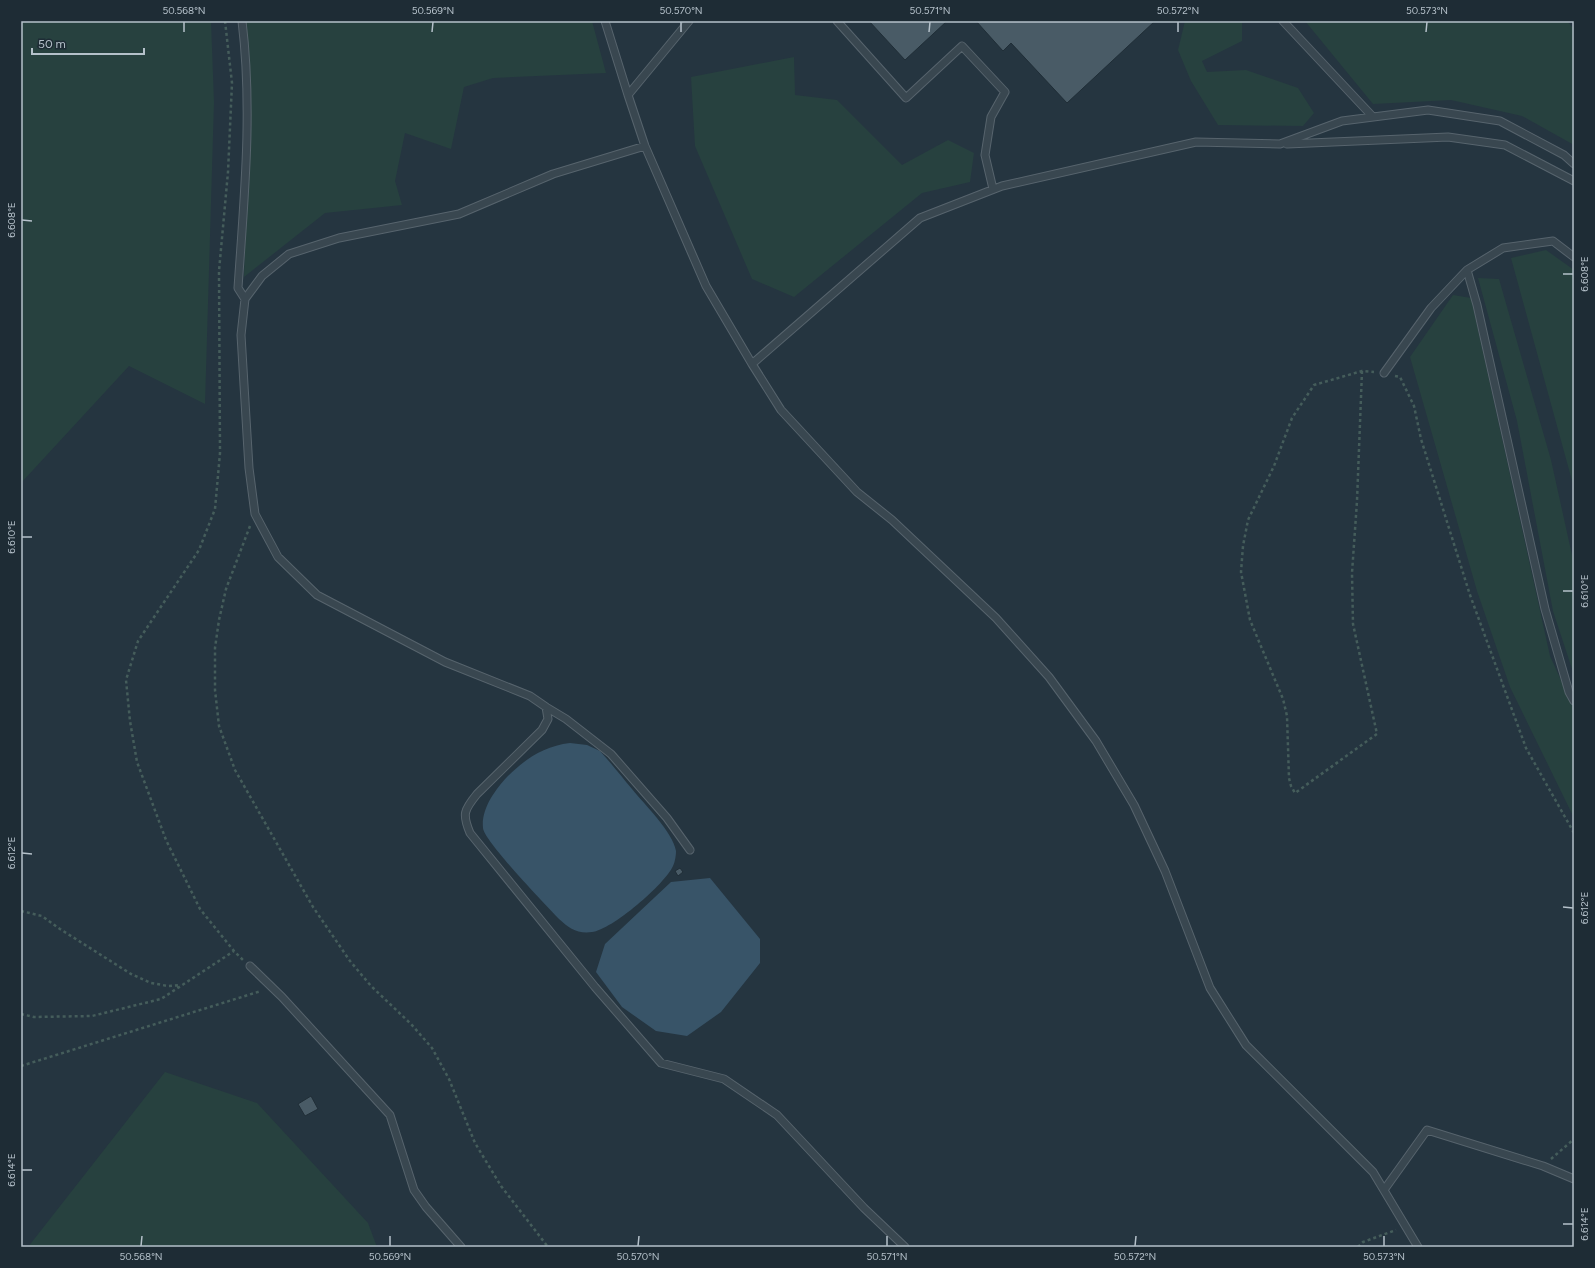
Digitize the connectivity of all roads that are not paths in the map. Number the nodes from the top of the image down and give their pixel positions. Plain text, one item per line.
1 (242, 21) edge
2 (605, 21) edge
3 (689, 21) edge
4 (837, 21) edge
5 (1283, 21) edge
6 (628, 95) junction
7 (1373, 117) junction
8 (1280, 144) junction
9 (645, 146) junction
10 (1574, 164) edge
11 (1574, 181) edge
12 (993, 190) junction
13 (1574, 257) edge
14 (1467, 270) junction
15 (245, 300) junction
16 (752, 364) junction
17 (1384, 373) road end
18 (1574, 701) edge
19 (546, 707) junction
20 (690, 850) dead end
21 (250, 966) road end
22 (1574, 1179) edge
23 (1384, 1190) junction
24 (461, 1247) edge
25 (904, 1247) edge
26 (1418, 1247) edge

1 - 15 lane
2 - 6 lane
3 - 6 lane
4 - 12 lane
5 - 7 lane
6 - 9 lane
7 - 8 lane
7 - 10 lane
8 - 11 lane
8 - 12 lane
9 - 15 lane
9 - 16 lane
12 - 16 lane
13 - 14 lane
14 - 17 lane
14 - 18 lane
15 - 19 lane
16 - 23 lane
19 - 20 lane
19 - 25 lane
21 - 24 lane
22 - 23 lane
23 - 26 lane

